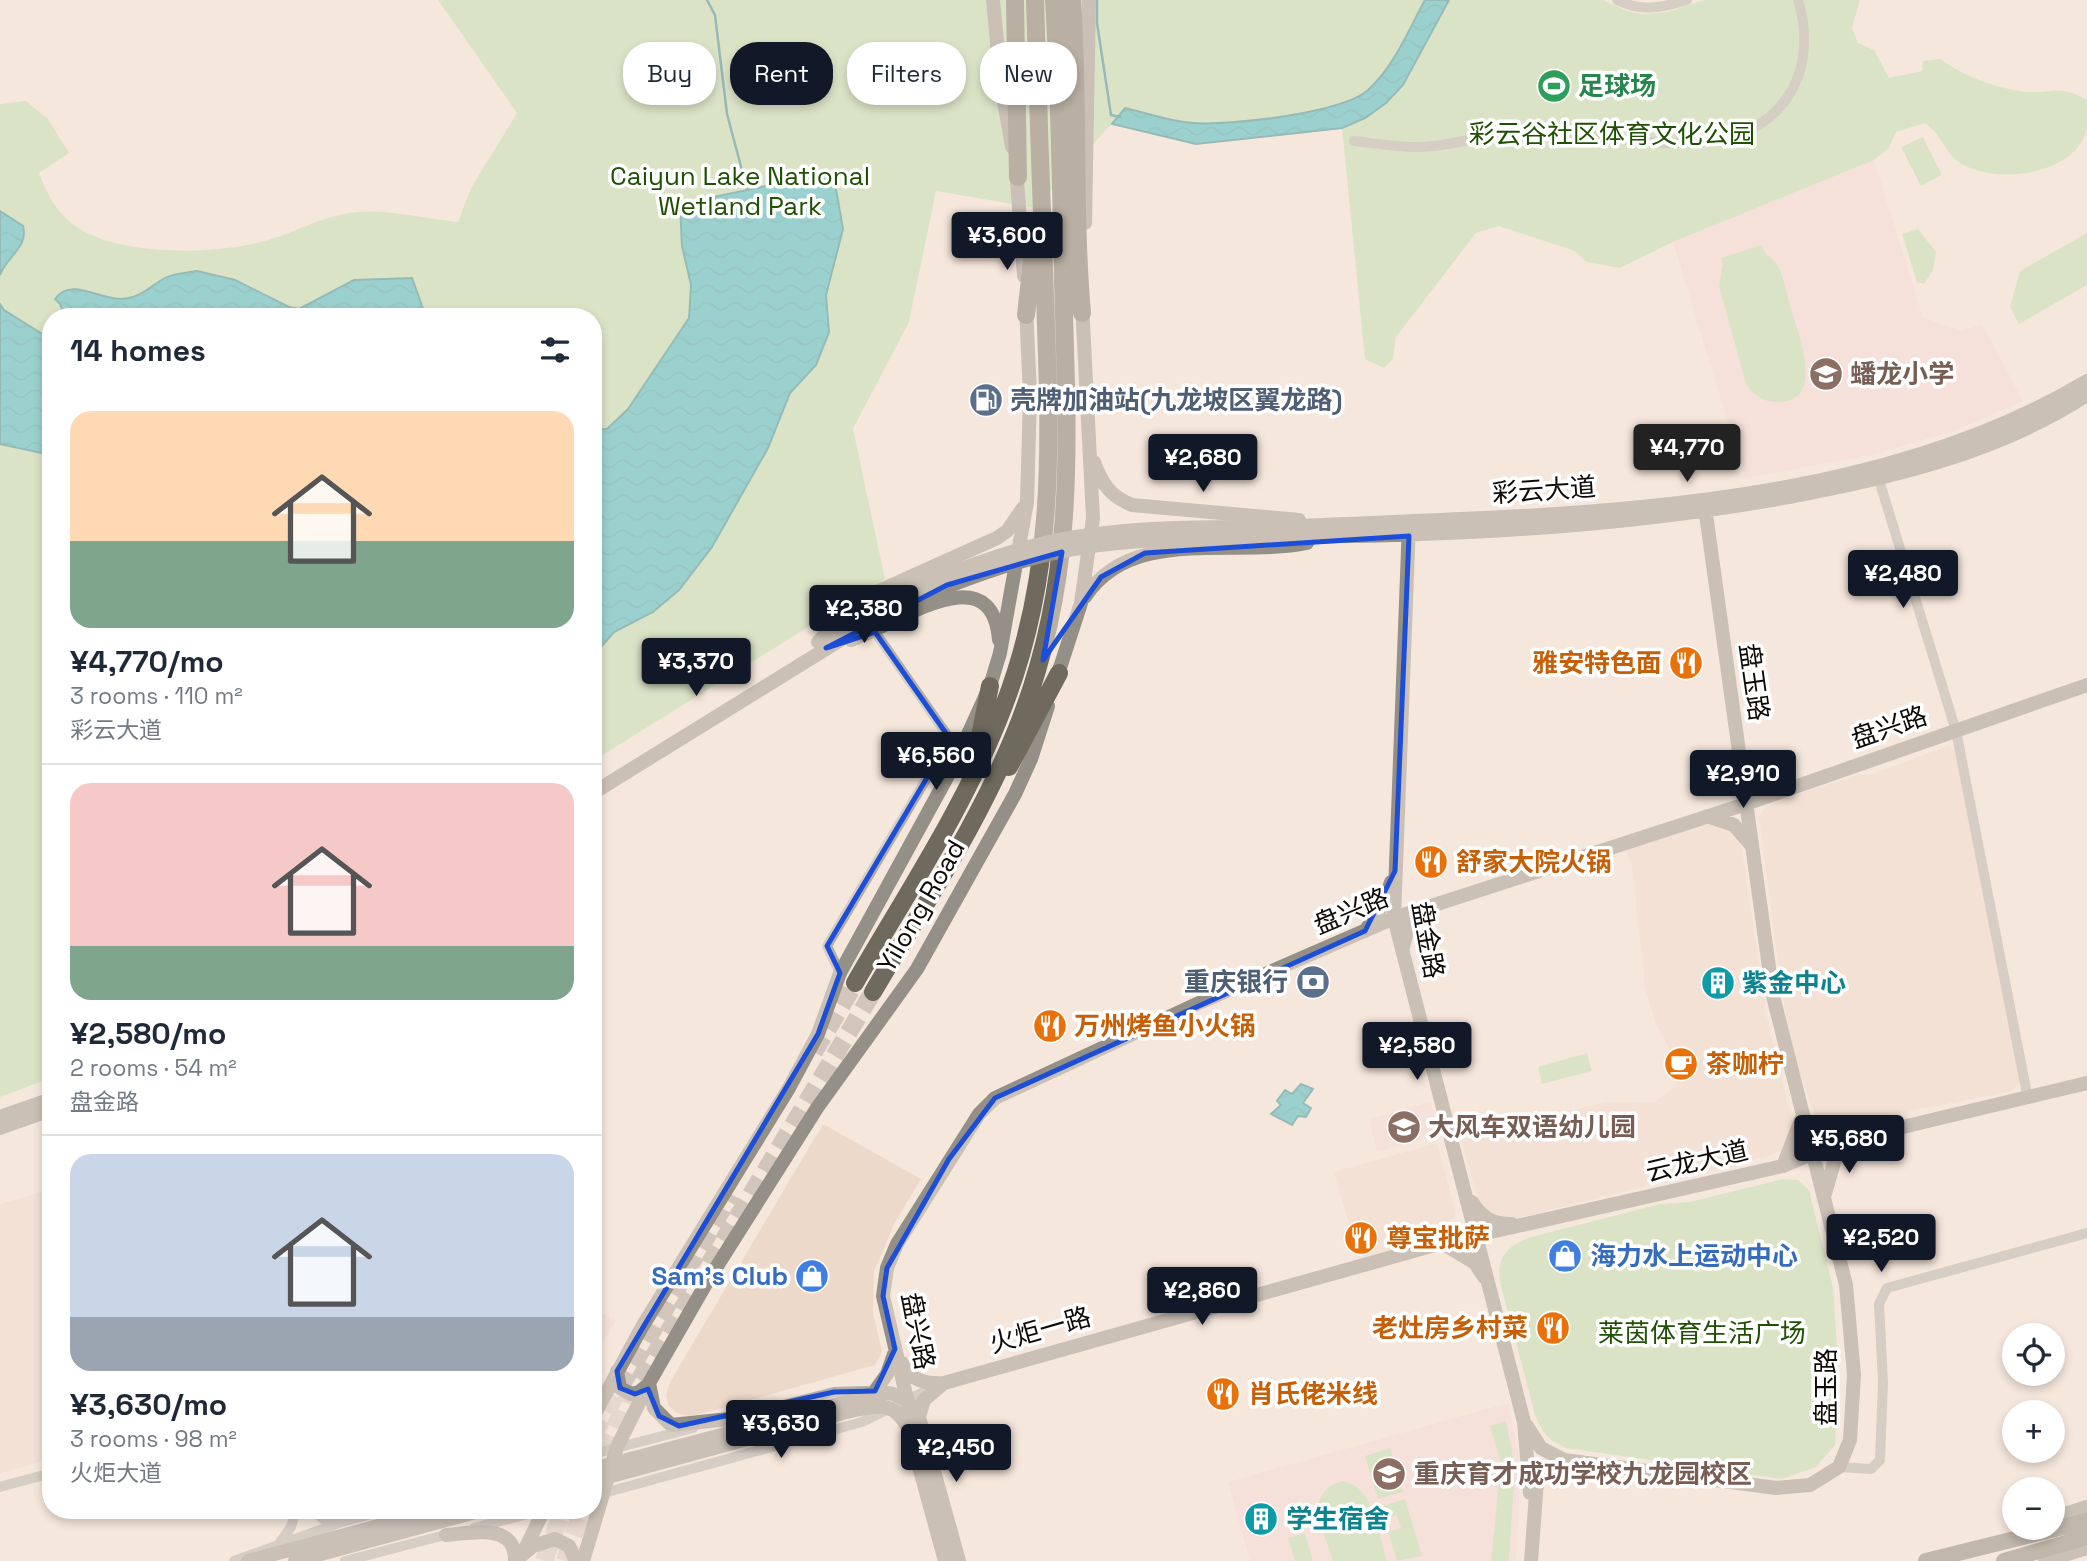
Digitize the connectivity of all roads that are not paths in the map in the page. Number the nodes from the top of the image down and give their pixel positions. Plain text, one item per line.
1 (993, 0) edge
2 (1015, 0) edge
3 (1026, 0) edge
4 (1035, 0) edge
5 (1072, 0) edge
6 (1089, 0) edge
7 (1617, 0) edge
8 (1687, 0) edge
9 (1798, 0) edge
10 (1055, 6) edge
11 (1354, 141) dead end
12 (1018, 177) junction
13 (1077, 184) junction
14 (1075, 263) junction
15 (1038, 264) junction
16 (1082, 313) joint
17 (1027, 315) junction
18 (2087, 381) edge
19 (2087, 396) edge
20 (1088, 444) junction
21 (1879, 480) junction
22 (1027, 502) junction
23 (1705, 506) junction
24 (1328, 525) junction
25 (1409, 529) junction
26 (1278, 532) junction
27 (1339, 537) junction
28 (1081, 603) junction
29 (874, 632) junction
30 (822, 645) junction
31 (1000, 653) junction
32 (1059, 673) junction
33 (2087, 685) edge
34 (990, 686) junction
35 (1956, 731) junction
36 (1740, 758) junction
37 (602, 778) edge
38 (970, 784) junction
39 (1792, 786) junction
40 (602, 787) edge
41 (990, 792) junction
42 (1746, 804) junction
43 (1707, 816) junction
44 (1752, 846) junction
45 (1395, 871) junction
46 (1430, 905) junction
47 (1394, 919) junction
48 (1366, 931) junction
49 (1402, 951) junction
50 (847, 978) junction
51 (873, 992) tunnel mouth
52 (2087, 1083) edge
53 (2028, 1099) junction
54 (42, 1102) edge
55 (42, 1113) edge
56 (1803, 1115) junction
57 (0, 1117) edge
58 (0, 1128) edge
59 (1840, 1142) junction
60 (1813, 1154) junction
61 (1783, 1166) junction
62 (1464, 1188) junction
63 (1824, 1198) junction
64 (1526, 1224) junction
65 (2087, 1233) edge
66 (1477, 1236) junction
67 (1442, 1243) junction
68 (1489, 1283) junction
69 (895, 1349) junction
70 (617, 1371) junction
71 (649, 1383) junction
72 (944, 1383) junction
73 (875, 1391) junction
74 (907, 1399) junction
75 (602, 1400) edge
76 (848, 1407) junction
77 (891, 1408) junction
78 (919, 1417) junction
79 (729, 1419) junction
80 (1524, 1422) junction
81 (909, 1430) junction
82 (617, 1447) junction
83 (602, 1451) edge
84 (1564, 1460) junction
85 (602, 1467) edge
86 (1839, 1467) junction
87 (42, 1476) edge
88 (602, 1477) edge
89 (602, 1485) edge
90 (0, 1488) edge
91 (602, 1494) edge
92 (2087, 1507) edge
93 (2065, 1514) edge
94 (293, 1519) edge
95 (323, 1519) edge
96 (354, 1519) edge
97 (405, 1519) edge
98 (450, 1519) edge
99 (508, 1519) edge
100 (539, 1519) edge
101 (593, 1519) edge
102 (2087, 1521) edge
103 (340, 1523) junction
104 (446, 1535) junction
105 (2087, 1537) edge
106 (2002, 1539) edge
107 (279, 1544) junction
108 (2046, 1548) edge
109 (2087, 1548) edge
110 (1979, 1549) junction
111 (519, 1559) edge
112 (252, 1560) edge
113 (234, 1561) edge
114 (295, 1561) edge
115 (345, 1561) edge
116 (576, 1561) edge
117 (583, 1561) edge
118 (945, 1561) edge
119 (959, 1561) edge
120 (1524, 1561) edge
121 (1531, 1561) edge
122 (1926, 1561) edge
123 (2004, 1561) edge

1 - 12 main road, Yilong Road
2 - 12 highway
3 - 15 highway
4 - 15 highway, Yilong Road
5 - 13 highway
6 - 14 main road, Yilong Road
7 - 8 street
9 - 11 street
10 - 13 highway
10 - 14 highway, Yilong Road
12 - 17 main road, Yilong Road
13 - 14 highway
14 - 16 highway
14 - 41 highway, Yilong Road
15 - 17 highway
15 - 38 highway, Yilong Road
16 - 20 main road, Yilong Road
17 - 22 main road, Yilong Road
18 - 23 main road, 彩云大道
19 - 21 main road, 彩云大道
20 - 24 main road
20 - 28 main road, Yilong Road
21 - 23 main road, 彩云大道
21 - 35 street
22 - 30 main road
22 - 31 main road, Yilong Road
23 - 25 main road, 彩云大道
23 - 36 main road, 盘玉路
24 - 25 main road, 彩云大道
24 - 26 main road, 彩云大道
25 - 27 main road, 彩云大道
25 - 45 main road, 盘金路
26 - 27 main road, 彩云大道
26 - 30 main road, bridge
27 - 28 main road
28 - 32 main road, Yilong Road
29 - 30 main road
29 - 31 main road
29 - 50 street
30 - 37 main road
30 - 40 main road
31 - 34 main road, Yilong Road
32 - 41 highway
32 - 71 main road, Yilong Road
33 - 35 main road, 盘兴路
34 - 38 highway
34 - 50 main road, Yilong Road
35 - 39 main road, 盘兴路
35 - 53 street
36 - 39 main road
36 - 42 main road, 盘玉路
38 - 50 highway, Yilong Road
39 - 42 main road, 盘兴路
41 - 51 highway, Yilong Road
42 - 43 main road, 盘兴路
42 - 44 main road, 盘玉路
43 - 44 main road
43 - 46 main road, 盘兴路
44 - 56 main road, 盘玉路
45 - 47 main road, 盘金路
45 - 48 main road
46 - 47 main road, 盘兴路
46 - 49 main road
47 - 48 main road, 盘兴路
47 - 49 main road, 盘金路
48 - 69 main road, 盘兴路
49 - 62 main road, 盘金路
50 - 70 main road, Yilong Road
52 - 53 main road, 云龙大道
53 - 59 main road, 云龙大道
54 - 57 main road
55 - 58 main road
56 - 60 main road, 盘玉路
56 - 61 main road
59 - 60 main road, 云龙大道
59 - 63 main road
60 - 61 main road, 云龙大道
60 - 63 main road, 盘玉路
61 - 64 main road, 云龙大道
62 - 64 main road
62 - 66 main road, 盘金路
63 - 86 main road, 盘玉路
64 - 66 main road, 云龙大道
65 - 86 street
66 - 67 main road, 火炬一路
66 - 68 main road, 盘金路
67 - 68 main road
67 - 72 main road, 火炬一路
68 - 80 main road, 盘金路
69 - 72 main road
69 - 73 main road
69 - 74 main road, 盘兴路
70 - 71 main road
70 - 75 main road, Yilong Road
71 - 79 main road
71 - 82 main road, Yilong Road
72 - 74 street
72 - 78 main road
73 - 74 main road
73 - 76 main road
73 - 79 street
74 - 77 street
74 - 78 main road
74 - 81 main road, 盘兴路
76 - 77 main road
76 - 85 main road, bridge
76 - 88 main road, bridge
77 - 81 main road
77 - 91 street
78 - 119 main road
79 - 82 street
80 - 84 main road
80 - 120 main road, 盘金路
81 - 118 main road
82 - 83 street
82 - 89 main road, Yilong Road
84 - 86 main road
84 - 121 main road
87 - 90 street
92 - 93 main road
94 - 107 street
95 - 103 street
96 - 103 street
97 - 112 main road
98 - 114 main road
99 - 104 street
100 - 111 main road
101 - 117 main road, Yilong Road
102 - 108 main road
103 - 107 street
104 - 111 main road
104 - 115 street
105 - 108 main road
106 - 110 main road
107 - 113 street
108 - 109 main road
108 - 110 main road
108 - 123 main road
110 - 122 main road
111 - 116 main road

